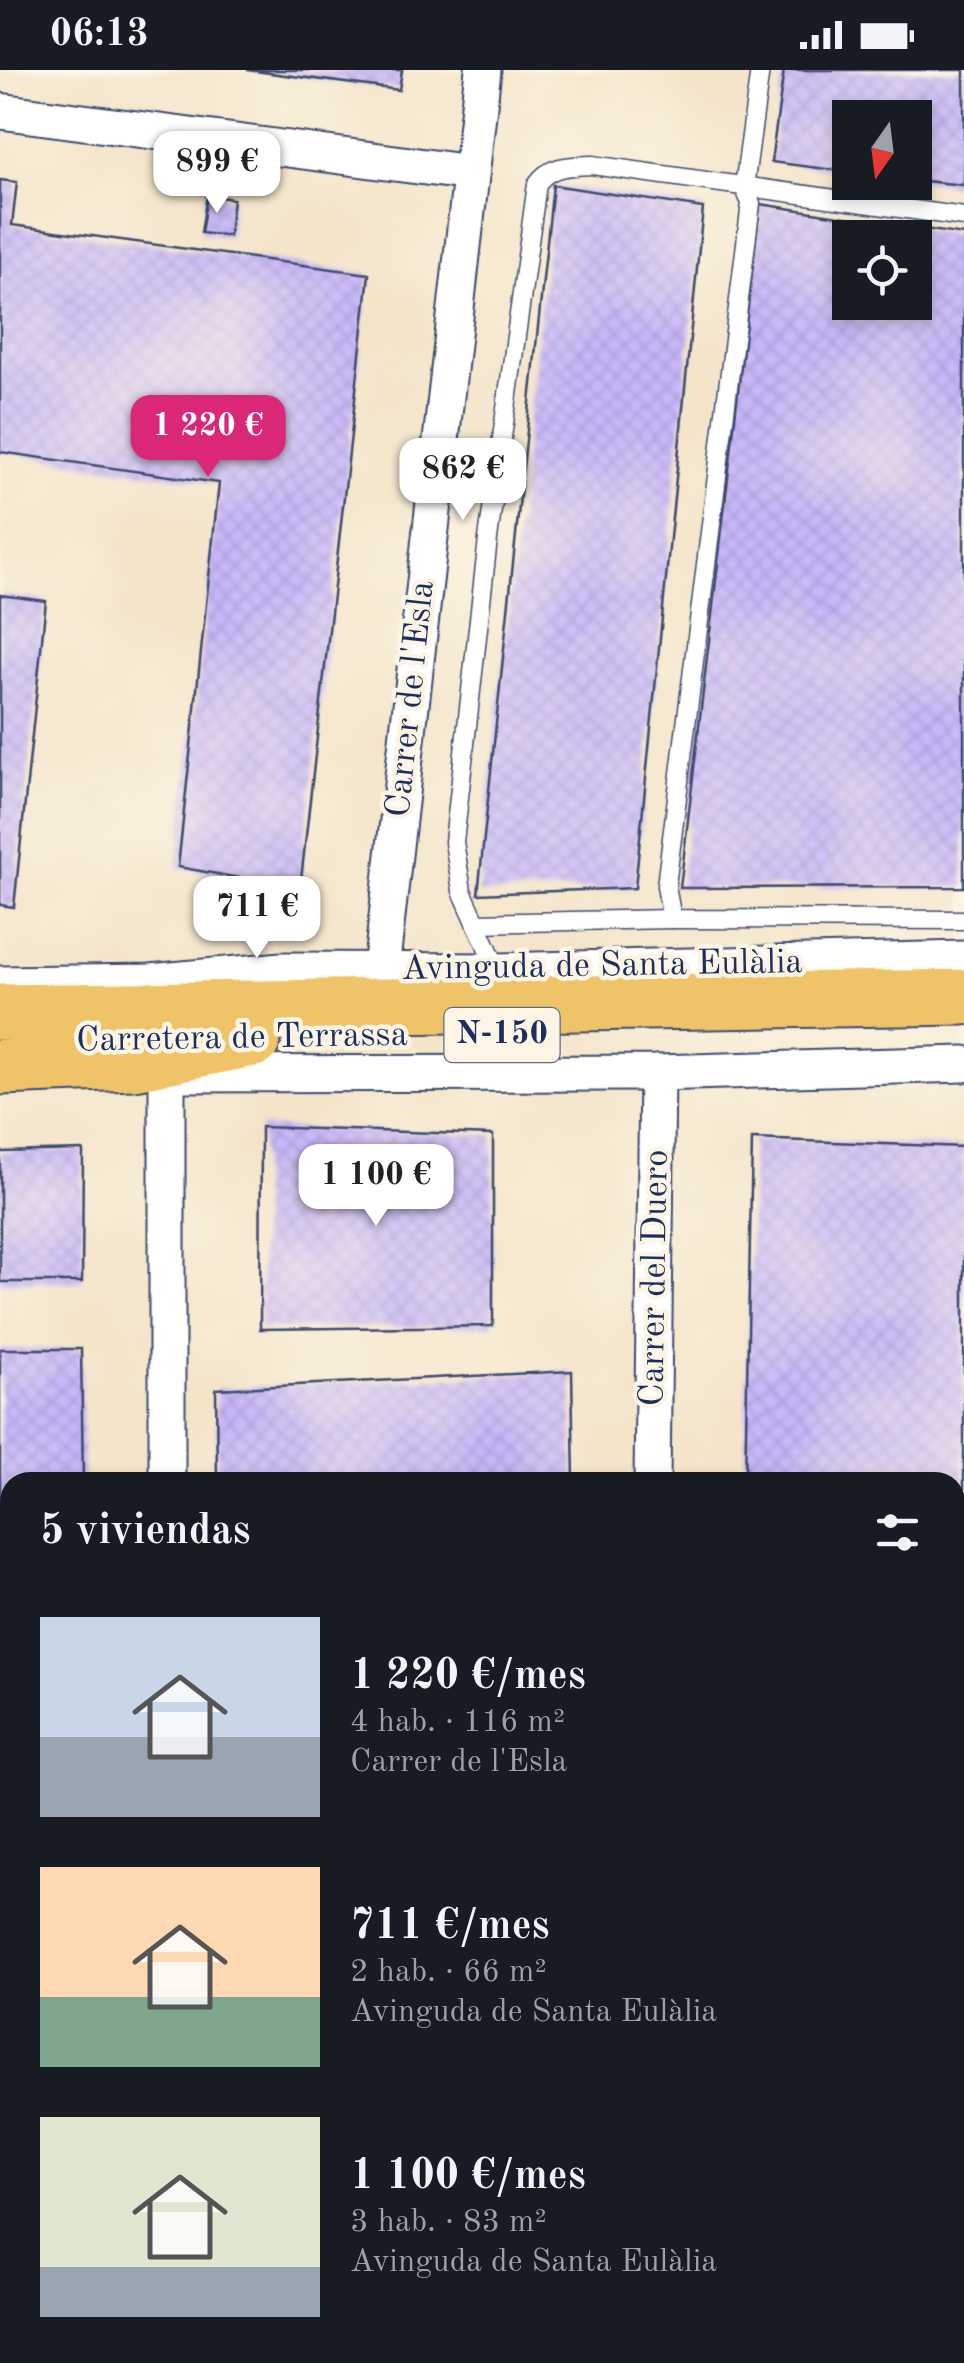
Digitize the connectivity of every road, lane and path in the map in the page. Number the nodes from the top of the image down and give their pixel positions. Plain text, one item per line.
1 (483, 70) edge
2 (760, 70) edge
3 (0, 111) edge
4 (471, 173) junction
5 (744, 187) junction
6 (964, 217) edge
7 (672, 919) junction
8 (964, 920) edge
9 (476, 923) junction
10 (964, 959) edge
11 (498, 971) junction
12 (0, 984) edge
13 (368, 988) junction
14 (964, 996) edge
15 (0, 1012) edge
16 (751, 1016) junction
17 (964, 1028) edge
18 (253, 1038) junction
19 (0, 1042) edge
20 (964, 1064) edge
21 (0, 1067) edge
22 (150, 1068) junction
23 (657, 1073) junction
24 (167, 1472) edge
25 (652, 1472) edge

1 - 4 street, Carrer de l'Esla
2 - 5 lane
3 - 4 street
4 - 13 street, Carrer de l'Esla
5 - 6 lane
5 - 7 lane
5 - 9 lane
7 - 8 lane
7 - 9 lane
9 - 11 lane
10 - 11 street, Avinguda de Santa Eulàlia
11 - 13 street, Avinguda de Santa Eulàlia
12 - 13 street, Carretera de Terrassa
13 - 15 main road, Carretera de Terrassa / N-150
13 - 16 main road, Carretera de Terrassa / N-150
14 - 16 main road, Carretera de Terrassa / N-150
16 - 17 main road, Carretera de Terrassa / N-150
16 - 18 main road, Carretera de Terrassa / N-150
18 - 19 main road, Carretera de Terrassa / N-150
18 - 22 main road
20 - 23 street
21 - 22 main road
22 - 23 street
22 - 24 street
23 - 25 street, Carrer del Duero

